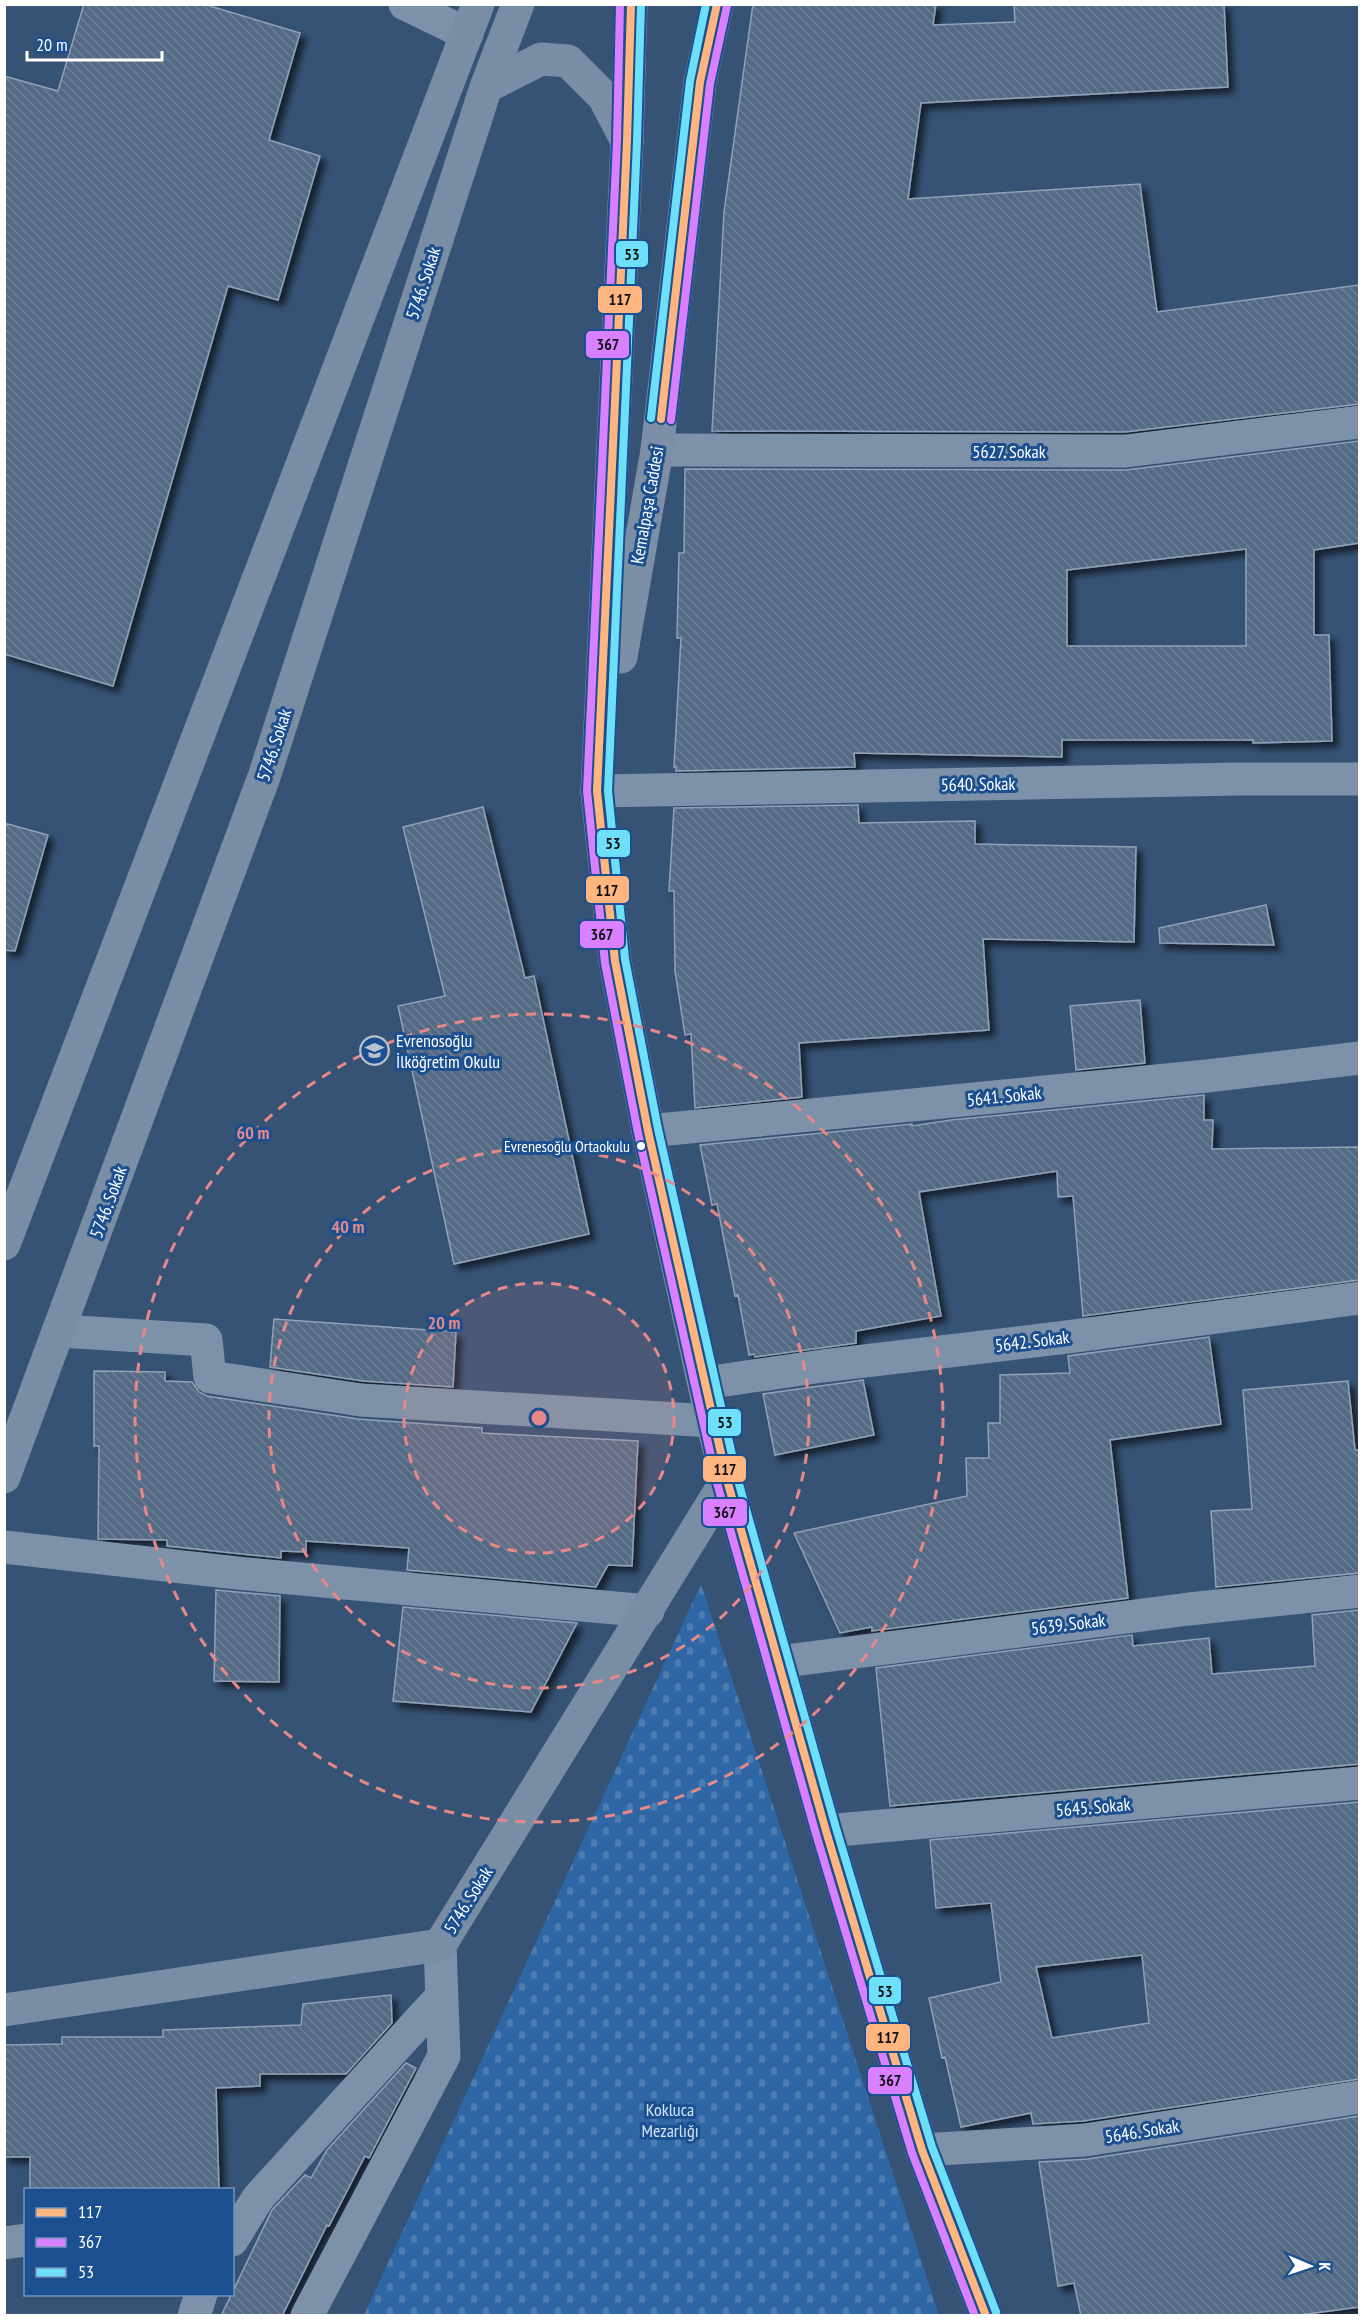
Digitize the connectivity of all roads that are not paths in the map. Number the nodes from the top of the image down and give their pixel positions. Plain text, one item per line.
1 (405, 4) edge
2 (518, 4) edge
3 (631, 4) edge
4 (717, 4) edge
5 (473, 19) edge
6 (486, 87) junction
7 (627, 141) junction
8 (1359, 422) edge
9 (657, 450) junction
10 (1359, 779) edge
11 (597, 791) junction
12 (1359, 1058) edge
13 (648, 1131) junction
14 (4, 1245) edge
15 (1359, 1298) edge
16 (60, 1332) junction
17 (705, 1383) junction
18 (712, 1421) junction
19 (4, 1477) edge
20 (728, 1480) junction
21 (4, 1547) edge
22 (1359, 1592) edge
23 (648, 1611) junction
24 (778, 1662) junction
25 (1359, 1783) edge
26 (826, 1831) junction
27 (440, 1945) junction
28 (441, 1997) junction
29 (4, 2010) edge
30 (1359, 2097) edge
31 (922, 2150) junction
32 (245, 2201) edge
33 (234, 2234) edge
34 (24, 2240) edge
35 (4, 2243) edge
36 (201, 2296) edge
37 (194, 2316) edge
38 (307, 2316) edge
39 (986, 2316) edge

1 - 5 street
2 - 6 main road, 5746. Sokak
3 - 7 main road, Kemalpaşa Caddesi
4 - 9 main road, Kemalpaşa Caddesi
5 - 14 main road
6 - 7 main road
6 - 16 main road, 5746. Sokak
7 - 11 main road, Kemalpaşa Caddesi
8 - 9 street, 5627. Sokak
9 - 11 main road, Kemalpaşa Caddesi
10 - 11 street, 5640. Sokak
11 - 13 main road, Kemalpaşa Caddesi
12 - 13 street, 5641. Sokak
13 - 17 main road, Kemalpaşa Caddesi
15 - 17 street, 5642. Sokak
16 - 18 street
16 - 19 main road, 5746. Sokak
17 - 18 main road, Kemalpaşa Caddesi
18 - 20 main road, Kemalpaşa Caddesi
20 - 23 main road, 5746. Sokak
20 - 24 main road, Kemalpaşa Caddesi
21 - 23 street
22 - 24 street, 5639. Sokak
23 - 27 main road, 5746. Sokak
24 - 26 main road, Kemalpaşa Caddesi
25 - 26 street, 5645. Sokak
26 - 31 main road, Kemalpaşa Caddesi
27 - 28 street
27 - 29 main road, 5746. Sokak
28 - 32 street
28 - 38 street
30 - 31 street, 5646. Sokak
31 - 39 main road, Kemalpaşa Caddesi
32 - 33 street
34 - 35 street
36 - 37 street

